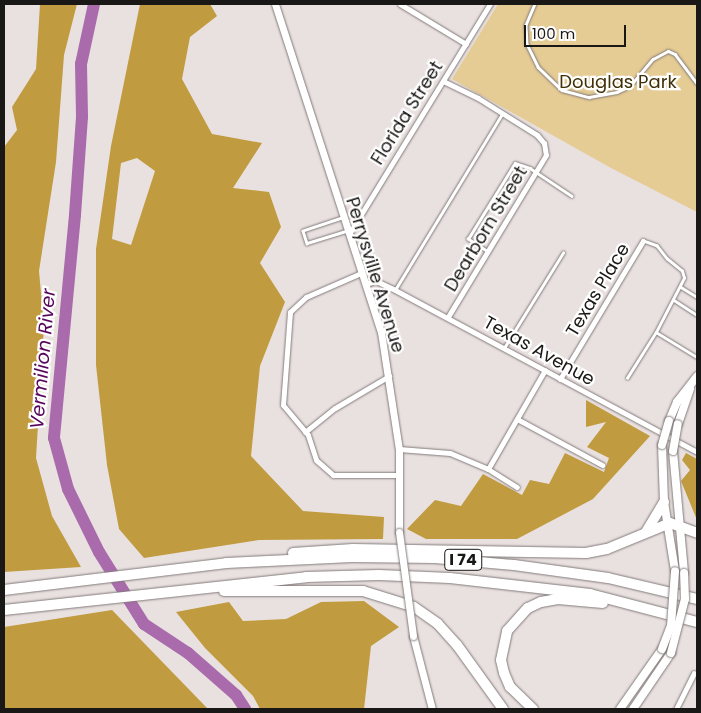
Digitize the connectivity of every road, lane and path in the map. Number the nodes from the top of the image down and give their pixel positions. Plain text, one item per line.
1 (275, 4) edge
2 (400, 4) edge
3 (490, 4) edge
4 (535, 4) edge
5 (466, 44) junction
6 (443, 81) junction
7 (697, 83) edge
8 (503, 112) junction
9 (536, 174) junction
10 (572, 196) dead end
11 (342, 218) junction
12 (347, 233) junction
13 (643, 241) joint
14 (489, 252) junction
15 (563, 253) dead end
16 (361, 273) junction
17 (365, 284) junction
18 (681, 287) junction
19 (395, 290) junction
20 (697, 297) edge
21 (674, 300) junction
22 (697, 315) edge
23 (448, 317) junction
24 (656, 332) junction
25 (504, 348) junction
26 (697, 357) edge
27 (545, 370) junction
28 (390, 376) junction
29 (697, 376) edge
30 (627, 378) dead end
31 (560, 379) junction
32 (694, 389) edge
33 (517, 419) junction
34 (305, 432) junction
35 (399, 449) junction
36 (697, 452) edge
37 (602, 465) dead end
38 (488, 469) junction
39 (399, 475) junction
40 (517, 488) dead end
41 (664, 502) junction
42 (674, 524) junction
43 (646, 532) junction
44 (697, 533) edge
45 (226, 563) junction
46 (236, 588) junction
47 (9, 589) edge
48 (697, 600) edge
49 (639, 607) junction
50 (4, 610) edge
51 (697, 622) edge
52 (694, 673) dead end
53 (432, 709) edge
54 (503, 709) edge
55 (533, 709) edge
56 (620, 709) edge
57 (633, 709) edge
58 (676, 709) edge

1 - 11 street, Perrysville Avenue
2 - 5 street
3 - 5 street, Florida Street
4 - 7 lane
5 - 6 street, Florida Street
6 - 8 street
6 - 12 street, Florida Street
8 - 9 street, Dearborn Street
8 - 19 lane
9 - 10 lane
9 - 14 street, Dearborn Street
9 - 14 lane
11 - 12 street, Perrysville Avenue
11 - 12 lane
12 - 16 street, Perrysville Avenue
13 - 18 lane
13 - 31 street, Texas Place
14 - 23 street, Dearborn Street
15 - 25 lane
16 - 17 street, Perrysville Avenue
16 - 34 street
17 - 19 street, Texas Avenue
17 - 28 street, Perrysville Avenue
18 - 20 lane
18 - 21 lane
19 - 23 street, Texas Avenue
21 - 22 lane
21 - 24 lane
23 - 25 street, Texas Avenue
24 - 26 lane
24 - 30 lane
25 - 27 street, Texas Avenue
27 - 31 street, Texas Avenue
27 - 33 street
28 - 34 street
28 - 35 street, Perrysville Avenue
29 - 32 main road
31 - 36 street, Texas Avenue
32 - 41 main road, bridge
32 - 42 main road, bridge
33 - 37 street
33 - 38 street
34 - 39 street
35 - 38 street
35 - 39 street, Perrysville Avenue
38 - 40 street
39 - 53 street, Perrysville Avenue, bridge
41 - 42 main road
41 - 43 highway
42 - 43 highway
42 - 44 highway
42 - 56 main road, bridge
42 - 57 main road, bridge
43 - 45 highway
45 - 47 highway, I 74
45 - 48 highway, I 74
46 - 49 highway, I 74
46 - 50 highway, I 74
46 - 54 highway
49 - 51 highway, I 74
49 - 55 highway
52 - 58 street

